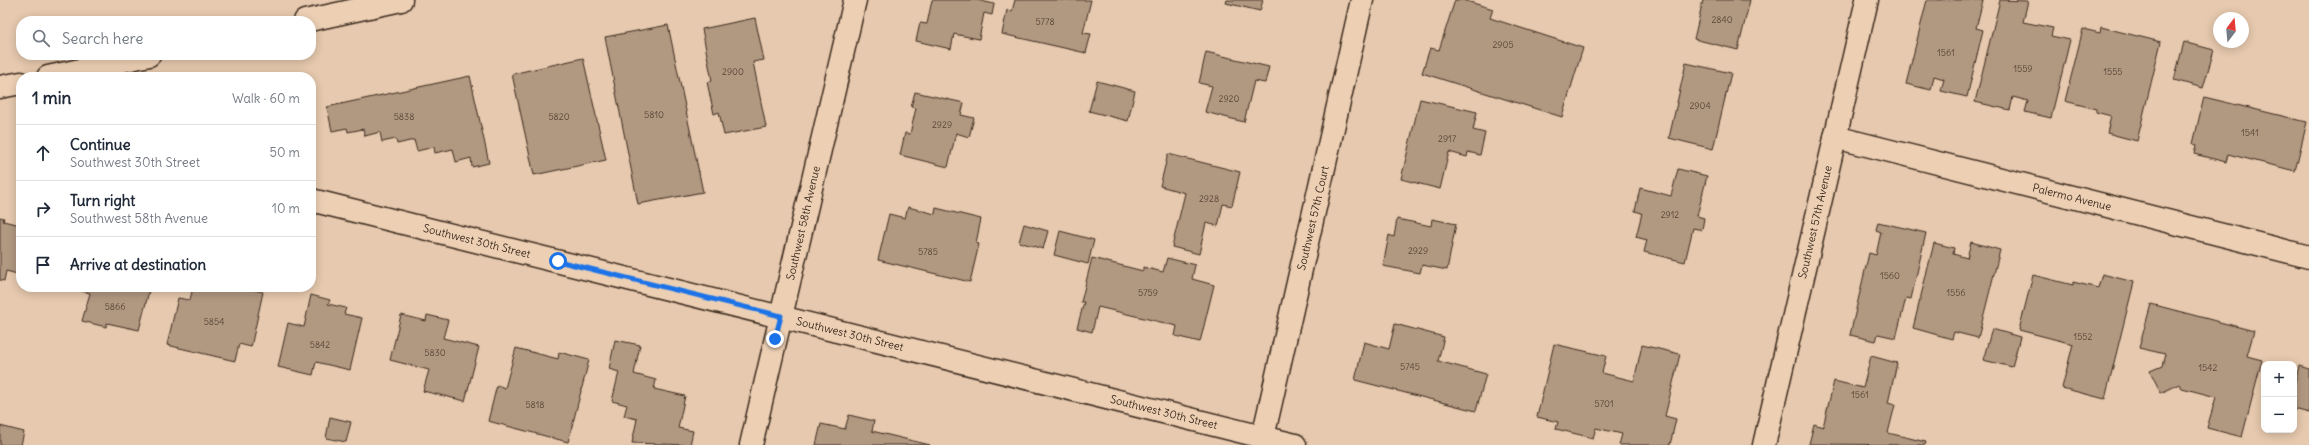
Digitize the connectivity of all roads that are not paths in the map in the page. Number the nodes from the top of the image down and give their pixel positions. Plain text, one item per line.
1 (401, 0) edge
2 (855, 0) edge
3 (1362, 0) edge
4 (1867, 0) edge
5 (316, 19) edge
6 (126, 60) edge
7 (71, 72) edge
8 (16, 84) edge
9 (0, 87) edge
10 (1835, 137) junction
11 (316, 201) edge
12 (2309, 257) edge
13 (781, 316) junction
14 (1263, 437) junction
15 (751, 445) edge
16 (1295, 445) edge
17 (1764, 445) edge

1 - 5 street
2 - 13 street, Southwest 58th Avenue
3 - 14 street, Southwest 57th Court
4 - 10 street, Southwest 57th Avenue
6 - 7 street
8 - 9 street
10 - 12 street, Palermo Avenue
10 - 17 street, Southwest 57th Avenue
11 - 13 street, Southwest 30th Street
13 - 14 street, Southwest 30th Street
13 - 15 street, Southwest 58th Avenue
14 - 16 street, Southwest 30th Street

